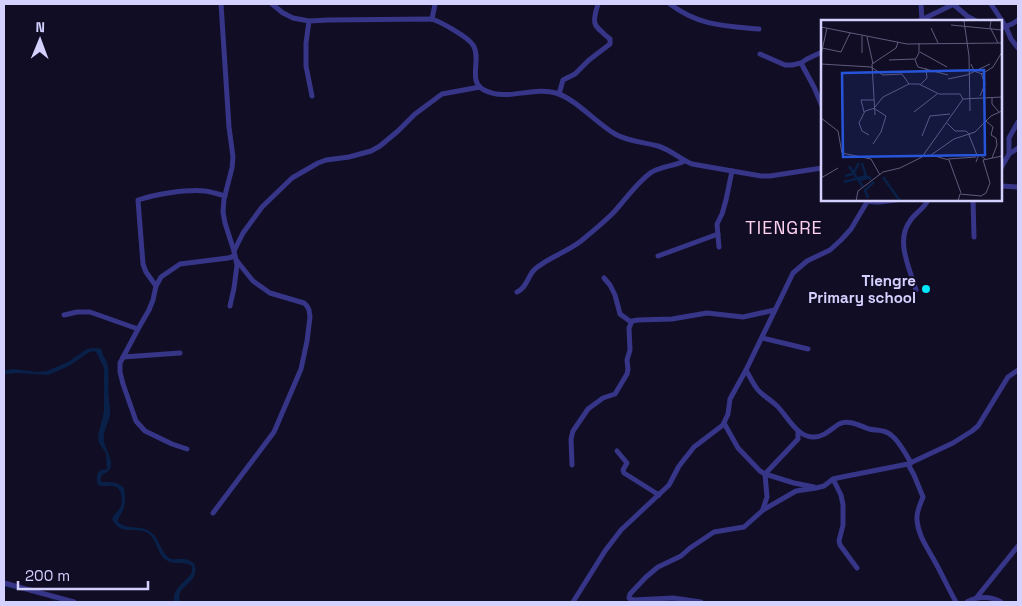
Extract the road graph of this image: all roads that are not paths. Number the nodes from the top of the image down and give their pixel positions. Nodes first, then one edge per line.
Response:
1 (221, 4) edge
2 (272, 4) edge
3 (435, 4) edge
4 (598, 4) edge
5 (670, 4) edge
6 (921, 4) edge
7 (954, 4) edge
8 (991, 4) edge
9 (432, 18) junction
10 (921, 20) edge
11 (923, 20) edge
12 (974, 20) edge
13 (999, 20) edge
14 (1018, 20) edge
15 (309, 21) junction
16 (1003, 27) edge
17 (759, 29) dead end
18 (1018, 48) edge
19 (821, 52) edge
20 (760, 54) dead end
21 (801, 63) junction
22 (480, 87) junction
23 (559, 94) junction
24 (312, 96) dead end
25 (821, 104) edge
26 (1018, 122) edge
27 (1018, 148) edge
28 (1009, 154) junction
29 (684, 161) junction
30 (1002, 166) edge
31 (821, 168) edge
32 (732, 171) junction
33 (1002, 186) edge
34 (1018, 187) edge
35 (225, 196) junction
36 (866, 201) edge
37 (928, 201) edge
38 (973, 201) edge
39 (718, 234) junction
40 (974, 236) dead end
41 (719, 247) dead end
42 (234, 253) junction
43 (658, 256) dead end
44 (237, 261) junction
45 (604, 278) dead end
46 (156, 286) junction
47 (916, 290) dead end
48 (517, 292) dead end
49 (230, 306) dead end
50 (775, 310) junction
51 (64, 315) dead end
52 (631, 322) junction
53 (138, 329) junction
54 (762, 338) junction
55 (808, 349) dead end
56 (180, 353) dead end
57 (123, 357) junction
58 (746, 370) junction
59 (1018, 370) edge
60 (724, 422) junction
61 (798, 431) junction
62 (188, 449) dead end
63 (618, 452) dead end
64 (909, 463) junction
65 (572, 465) dead end
66 (765, 474) junction
67 (833, 479) junction
68 (816, 488) junction
69 (659, 495) junction
70 (763, 510) junction
71 (213, 513) dead end
72 (1018, 546) edge
73 (856, 568) dead end
74 (4, 583) edge
75 (977, 598) junction
76 (74, 602) edge
77 (573, 602) edge
78 (701, 602) edge
79 (956, 602) edge
80 (967, 602) edge
81 (1001, 602) edge

1 - 35 street
2 - 15 street
3 - 9 street
4 - 23 street
5 - 17 street
6 - 10 street
7 - 11 street
7 - 12 street
8 - 13 street
9 - 15 street
9 - 22 street
14 - 16 street
15 - 24 street
16 - 18 street
19 - 21 street
20 - 21 street
21 - 25 street
22 - 23 street
22 - 42 street
23 - 29 street
26 - 28 street
27 - 28 street
28 - 30 street
29 - 32 street
29 - 48 street
31 - 32 street
32 - 39 street
33 - 34 street
35 - 42 street
35 - 46 street
36 - 50 street
37 - 47 street
38 - 40 street
39 - 41 street
39 - 43 street
42 - 44 street
42 - 46 street
44 - 49 street
44 - 71 street
45 - 52 street
46 - 53 street
50 - 52 street
50 - 54 street
51 - 53 street
52 - 65 street
53 - 57 street
54 - 55 street
54 - 58 street
56 - 57 street
57 - 62 street
58 - 60 street
58 - 61 street
59 - 64 street
60 - 66 street
60 - 69 street
61 - 64 street
61 - 66 street
63 - 69 street
64 - 67 street
64 - 79 street
66 - 68 street
66 - 70 street
67 - 68 street
67 - 73 street
68 - 70 street
69 - 77 street
70 - 78 street
72 - 75 street
74 - 76 street
75 - 80 street
75 - 81 street

